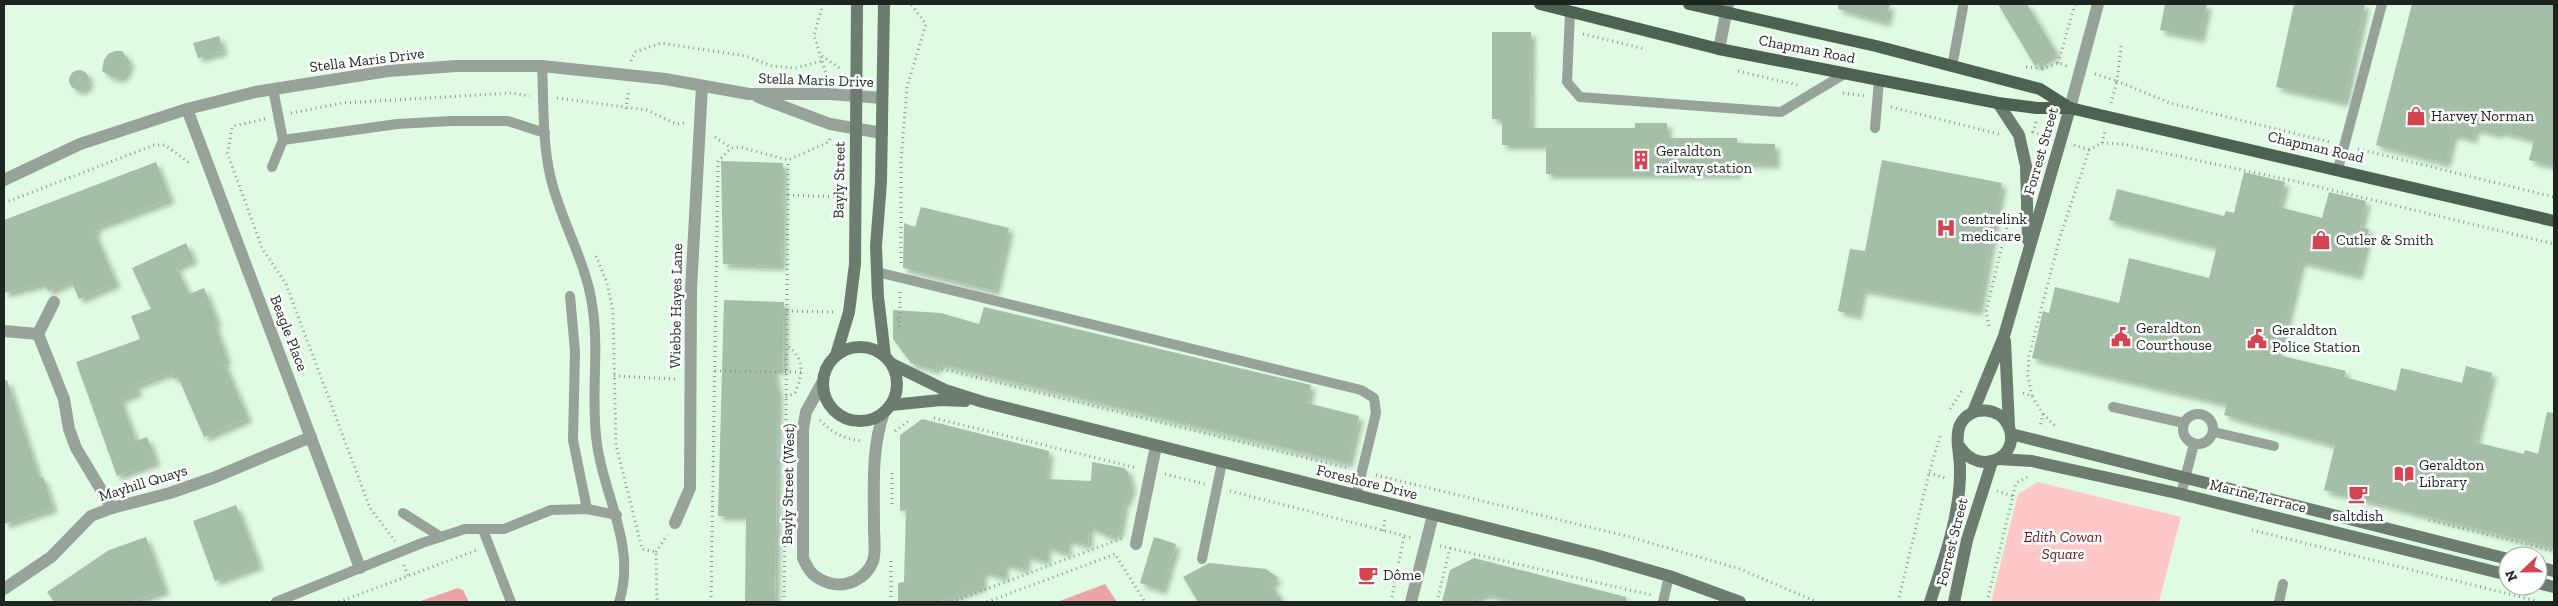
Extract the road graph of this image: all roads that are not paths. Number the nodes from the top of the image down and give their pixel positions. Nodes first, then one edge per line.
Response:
1 (857, 4) edge
2 (884, 4) edge
3 (1540, 4) edge
4 (1689, 4) edge
5 (2098, 4) edge
6 (2382, 4) edge
7 (1963, 7) dead end
8 (1727, 8) edge
9 (1570, 12) junction
10 (1719, 48) junction
11 (542, 66) junction
12 (1952, 67) junction
13 (1846, 74) junction
14 (1878, 80) junction
15 (702, 86) junction
16 (273, 89) junction
17 (749, 94) junction
18 (856, 97) junction
19 (882, 98) junction
20 (1998, 102) junction
21 (2070, 108) junction
22 (187, 109) junction
23 (1875, 128) dead end
24 (856, 130) junction
25 (545, 132) junction
26 (882, 133) junction
27 (283, 140) junction
28 (272, 168) dead end
29 (2338, 169) junction
30 (4, 180) edge
31 (2554, 221) edge
32 (2028, 255) junction
33 (877, 272) junction
34 (570, 296) dead end
35 (54, 302) dead end
36 (4, 331) edge
37 (38, 334) junction
38 (2004, 336) junction
39 (836, 355) junction
40 (888, 360) junction
41 (822, 383) junction
42 (983, 402) junction
43 (2113, 407) dead end
44 (888, 409) junction
45 (1973, 412) junction
46 (2184, 423) junction
47 (2010, 430) junction
48 (2214, 432) junction
49 (311, 437) junction
50 (2194, 444) junction
51 (1156, 446) junction
52 (2274, 446) dead end
53 (1960, 447) junction
54 (1995, 461) junction
55 (1222, 463) junction
56 (2185, 479) junction
57 (2181, 494) junction
58 (1356, 496) junction
59 (112, 508) junction
60 (587, 509) junction
61 (403, 513) dead end
62 (617, 515) junction
63 (1433, 515) junction
64 (674, 523) dead end
65 (483, 530) junction
66 (441, 537) junction
67 (1130, 540) road end
68 (2498, 557) edge
69 (1202, 558) dead end
70 (360, 568) junction
71 (2498, 573) edge
72 (1669, 576) junction
73 (2283, 584) dead end
74 (4, 590) edge
75 (276, 602) edge
76 (511, 602) edge
77 (619, 602) edge
78 (1411, 602) edge
79 (1662, 602) edge
80 (1740, 602) edge
81 (1930, 602) edge
82 (1954, 602) edge
83 (2278, 602) edge

1 - 18 street, Bayly Street
2 - 19 street
3 - 9 main road, Chapman Road
4 - 8 main road, Chapman Road
5 - 21 street, Forrest Street
6 - 29 lane
7 - 12 lane
8 - 10 street
8 - 12 main road, Chapman Road
9 - 10 main road, Chapman Road
9 - 13 lane
10 - 13 main road, Chapman Road
11 - 15 street, Stella Maris Drive
11 - 16 street, Stella Maris Drive
11 - 25 lane
12 - 21 main road, Chapman Road
13 - 14 main road, Chapman Road
14 - 20 main road, Chapman Road
14 - 23 lane
15 - 17 street, Stella Maris Drive
15 - 64 street, Wiebbe Hayes Lane
16 - 22 street, Stella Maris Drive
16 - 27 lane
17 - 18 street, Stella Maris Drive
17 - 24 street, Stella Maris Drive
18 - 19 street, Stella Maris Drive
18 - 24 street, Bayly Street
19 - 26 street
20 - 21 main road, Chapman Road
20 - 32 street
21 - 29 main road, Chapman Road
21 - 32 street, Forrest Street
22 - 30 street, Stella Maris Drive
22 - 49 street, Beagle Place
24 - 26 street, Stella Maris Drive
24 - 39 street, Bayly Street
25 - 27 lane
25 - 62 lane
26 - 33 street
27 - 28 lane
29 - 31 main road, Chapman Road
32 - 38 street, Forrest Street
33 - 40 street
33 - 58 lane
34 - 60 lane
35 - 37 street
36 - 37 street
37 - 59 street
38 - 45 street, Forrest Street
38 - 47 street, Forrest Street
39 - 40 street
39 - 41 street
40 - 42 street, Foreshore Drive
40 - 44 street
41 - 44 street
41 - 44 street, Bayly Street (West)
42 - 44 street, Foreshore Drive
42 - 51 street, Foreshore Drive
43 - 46 lane
45 - 47 street
45 - 53 street
46 - 48 lane
46 - 50 lane
47 - 54 street
47 - 56 street, Marine Terrace
48 - 50 lane
48 - 52 lane
49 - 59 street, Mayhill Quays
49 - 70 street, Beagle Place
50 - 56 lane
51 - 55 street, Foreshore Drive
51 - 67 street
53 - 54 street
53 - 81 street, Forrest Street
54 - 57 street, Marine Terrace
54 - 82 street, Forrest Street
55 - 58 street, Foreshore Drive
55 - 69 lane
56 - 57 lane
56 - 68 street, Marine Terrace
57 - 71 street, Marine Terrace
58 - 63 street, Foreshore Drive
59 - 74 street, Mayhill Quays
60 - 62 lane
60 - 65 lane
61 - 66 lane
62 - 77 lane
63 - 72 street, Foreshore Drive
63 - 78 street
65 - 66 lane
65 - 76 lane
66 - 70 lane
70 - 75 lane
72 - 79 lane
72 - 80 street, Foreshore Drive
73 - 83 lane

